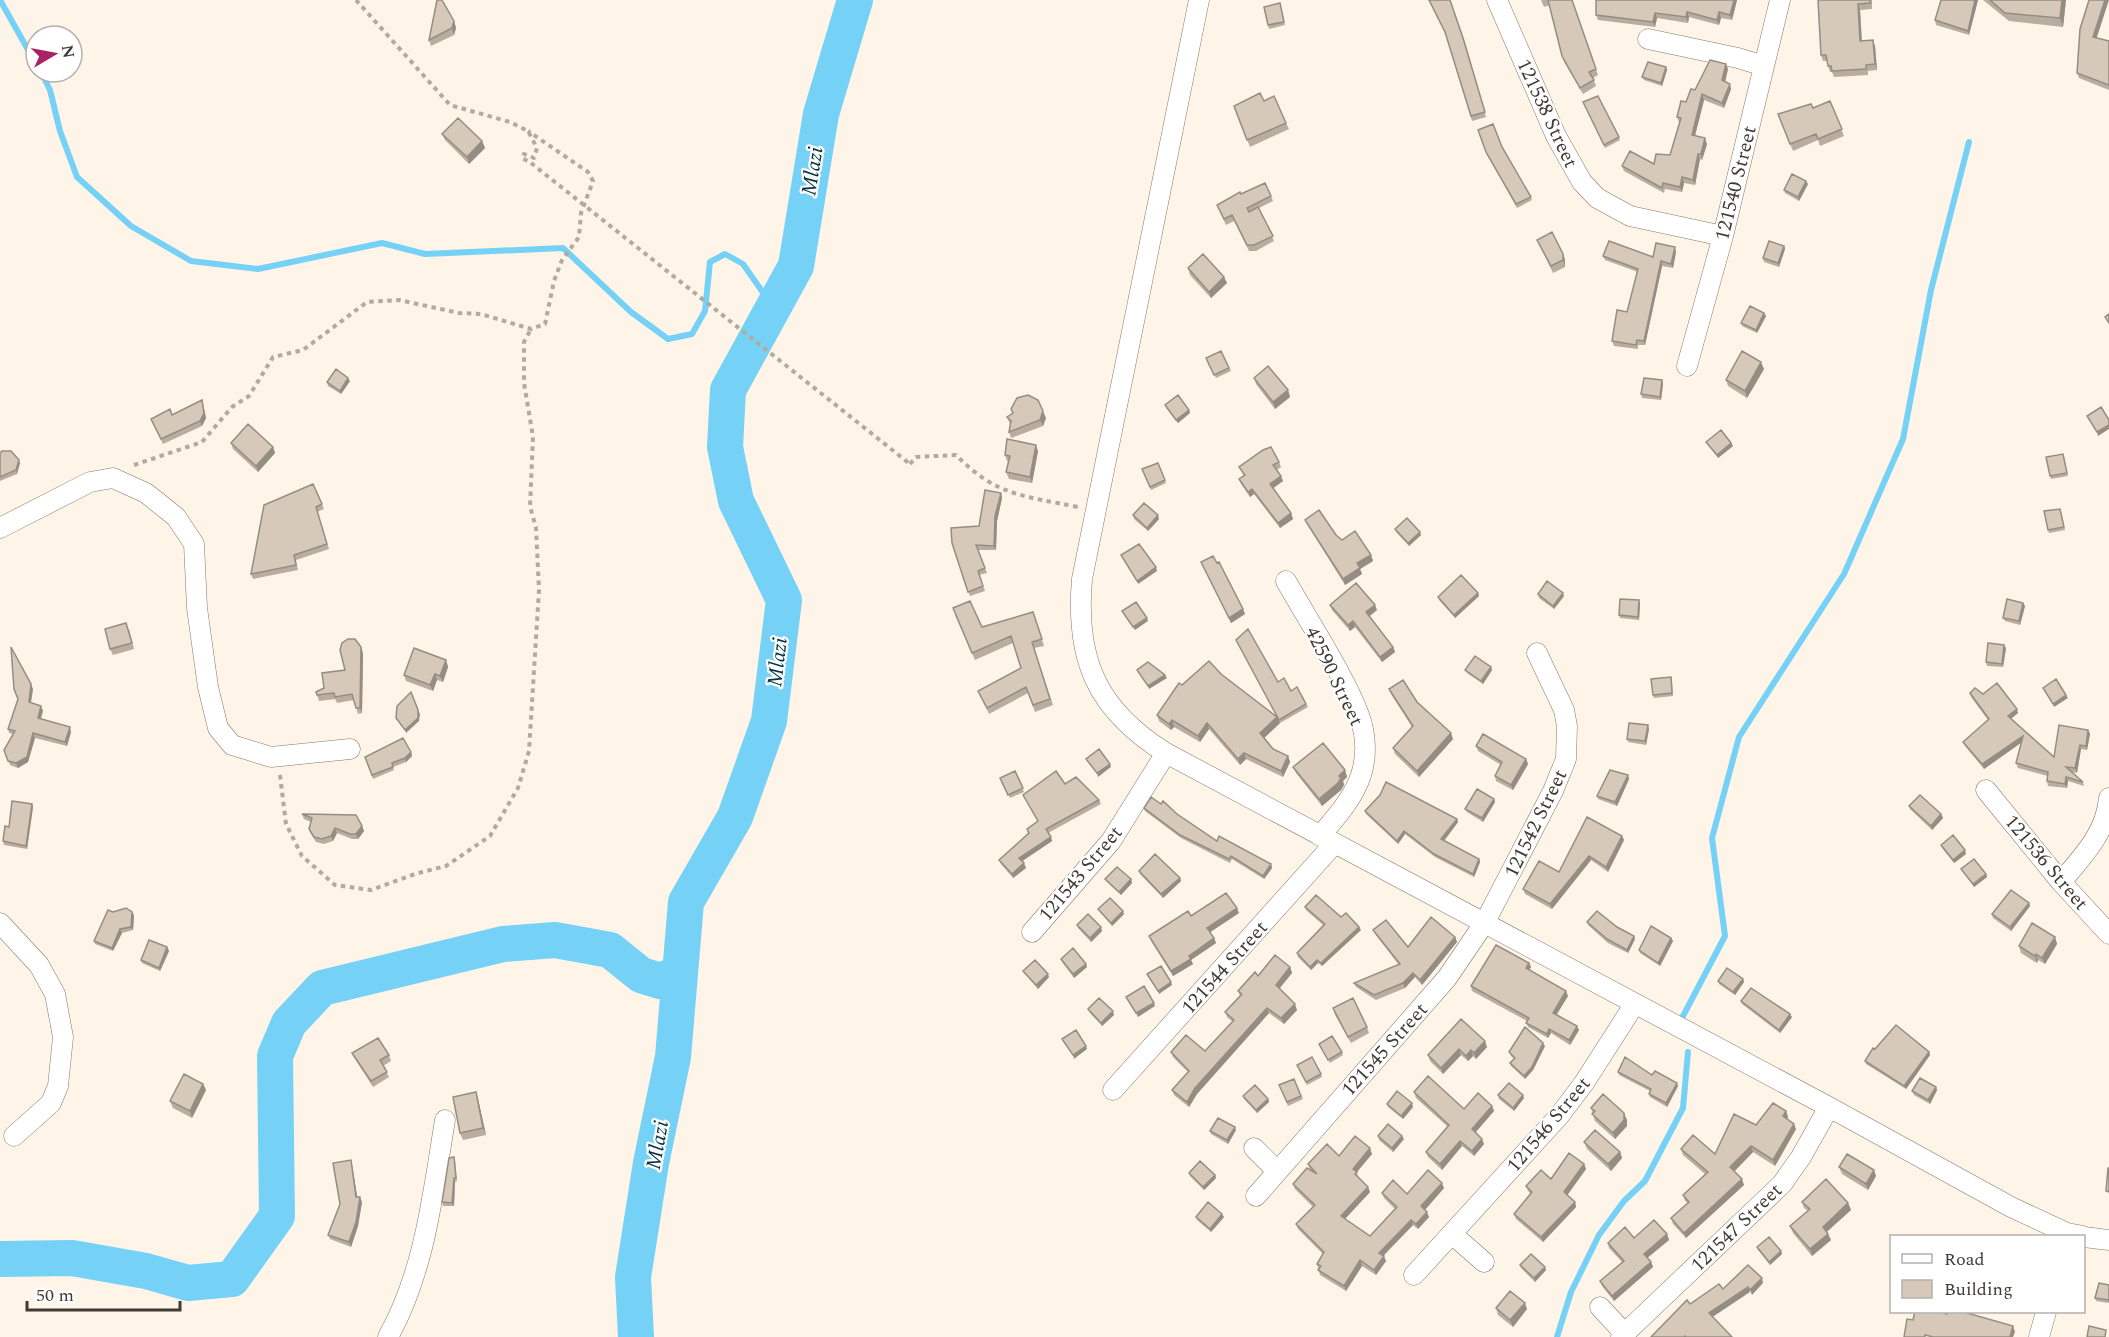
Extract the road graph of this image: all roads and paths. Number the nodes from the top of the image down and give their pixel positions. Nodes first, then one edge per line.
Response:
1 (356, 0) edge
2 (1199, 0) edge
3 (1497, 0) edge
4 (1780, 0) edge
5 (1648, 39) dead end
6 (1764, 66) junction
7 (528, 131) junction
8 (1723, 236) junction
9 (531, 329) junction
10 (1687, 366) dead end
11 (113, 478) junction
12 (1095, 510) junction
13 (0, 528) edge
14 (1286, 581) dead end
15 (1537, 653) dead end
16 (350, 749) dead end
17 (1166, 753) junction
18 (281, 756) junction
19 (1986, 790) dead end
20 (2109, 798) edge
21 (1327, 840) junction
22 (2061, 882) junction
23 (1485, 922) junction
24 (0, 923) edge
25 (1032, 932) dead end
26 (2109, 934) edge
27 (1634, 1005) junction
28 (1113, 1090) dead end
29 (1829, 1107) junction
30 (445, 1120) dead end
31 (14, 1136) dead end
32 (1254, 1148) dead end
33 (1276, 1170) junction
34 (1256, 1196) dead end
35 (1453, 1235) junction
36 (2073, 1235) edge
37 (2085, 1237) edge
38 (2109, 1240) edge
39 (1484, 1262) dead end
40 (1414, 1275) dead end
41 (1600, 1308) dead end
42 (2045, 1313) edge
43 (1623, 1335) edge
44 (388, 1337) edge
45 (2039, 1337) edge

1 - 7 path
2 - 12 street
3 - 8 street, 121538 Street
4 - 6 street, 121540 Street
5 - 6 street
6 - 8 street, 121540 Street
7 - 9 path
7 - 12 path, bridge
8 - 10 street, 121540 Street
9 - 11 path
9 - 18 path
11 - 13 street
11 - 18 street
12 - 17 street
14 - 21 street, 42590 Street
15 - 23 street, 121542 Street
16 - 18 street
17 - 21 street
17 - 25 street, 121543 Street
19 - 22 street, 121536 Street
20 - 22 street
21 - 23 street
21 - 28 street, 121544 Street
22 - 26 street, 121536 Street
23 - 27 street
23 - 33 street, 121545 Street
24 - 31 street
27 - 29 street
27 - 35 street, 121546 Street
29 - 36 street
29 - 43 street, 121547 Street
30 - 44 street
32 - 33 street
33 - 34 street, 121545 Street
35 - 39 street
35 - 40 street, 121546 Street
37 - 38 street
41 - 43 street, 121547 Street
42 - 45 street

